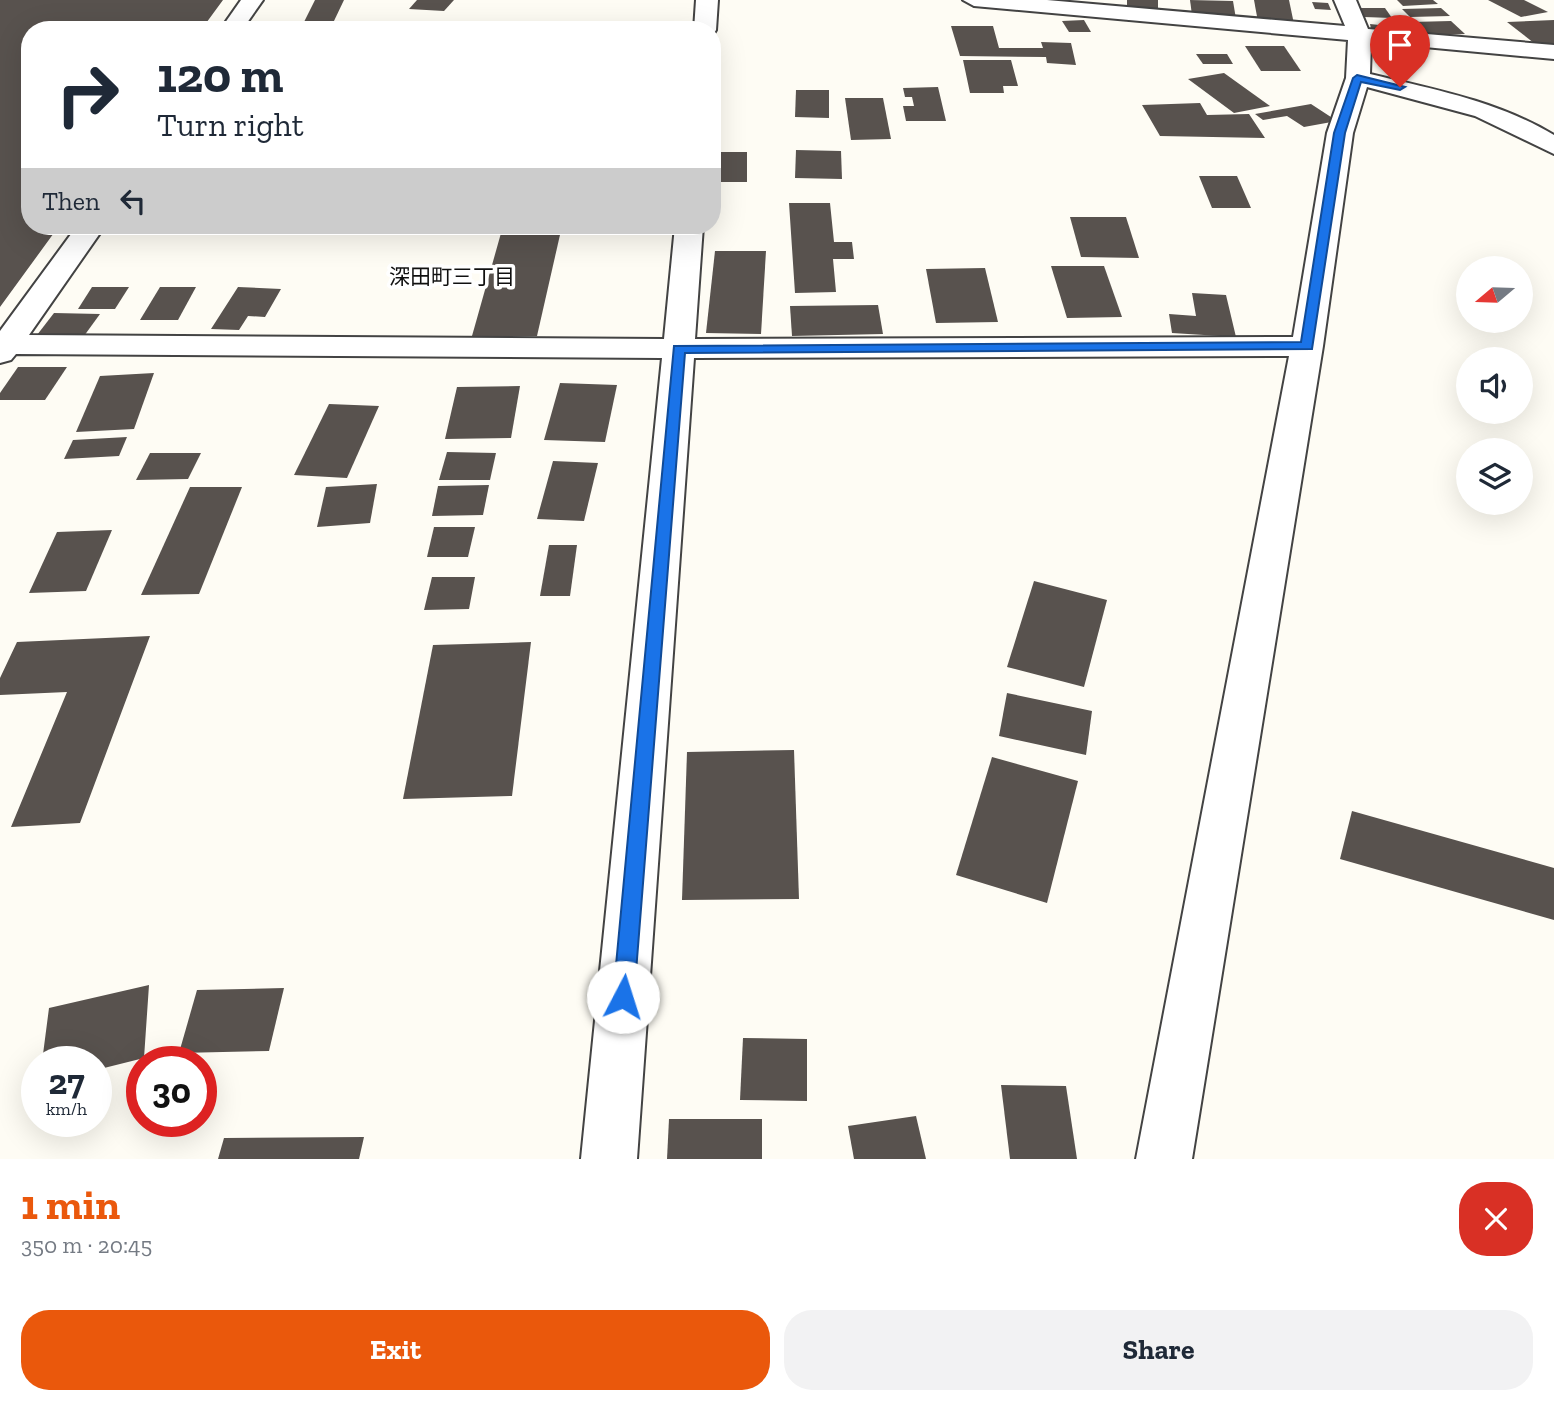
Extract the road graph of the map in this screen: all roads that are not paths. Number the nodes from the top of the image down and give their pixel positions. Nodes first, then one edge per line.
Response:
1 (252, 0) edge
2 (707, 0) edge
3 (974, 0) edge
4 (1345, 0) edge
5 (237, 21) edge
6 (706, 21) edge
7 (1360, 36) junction
8 (1554, 52) edge
9 (1357, 78) junction
10 (1554, 146) edge
11 (84, 235) edge
12 (688, 235) edge
13 (1307, 346) junction
14 (2, 347) edge
15 (679, 349) junction
16 (610, 1159) edge
17 (1164, 1159) edge

1 - 5 street
2 - 6 street
3 - 7 street
4 - 7 street
7 - 8 street
7 - 9 street
9 - 10 street
9 - 13 street
11 - 14 street
12 - 15 street
13 - 15 street
13 - 17 street
14 - 15 street
15 - 16 street

